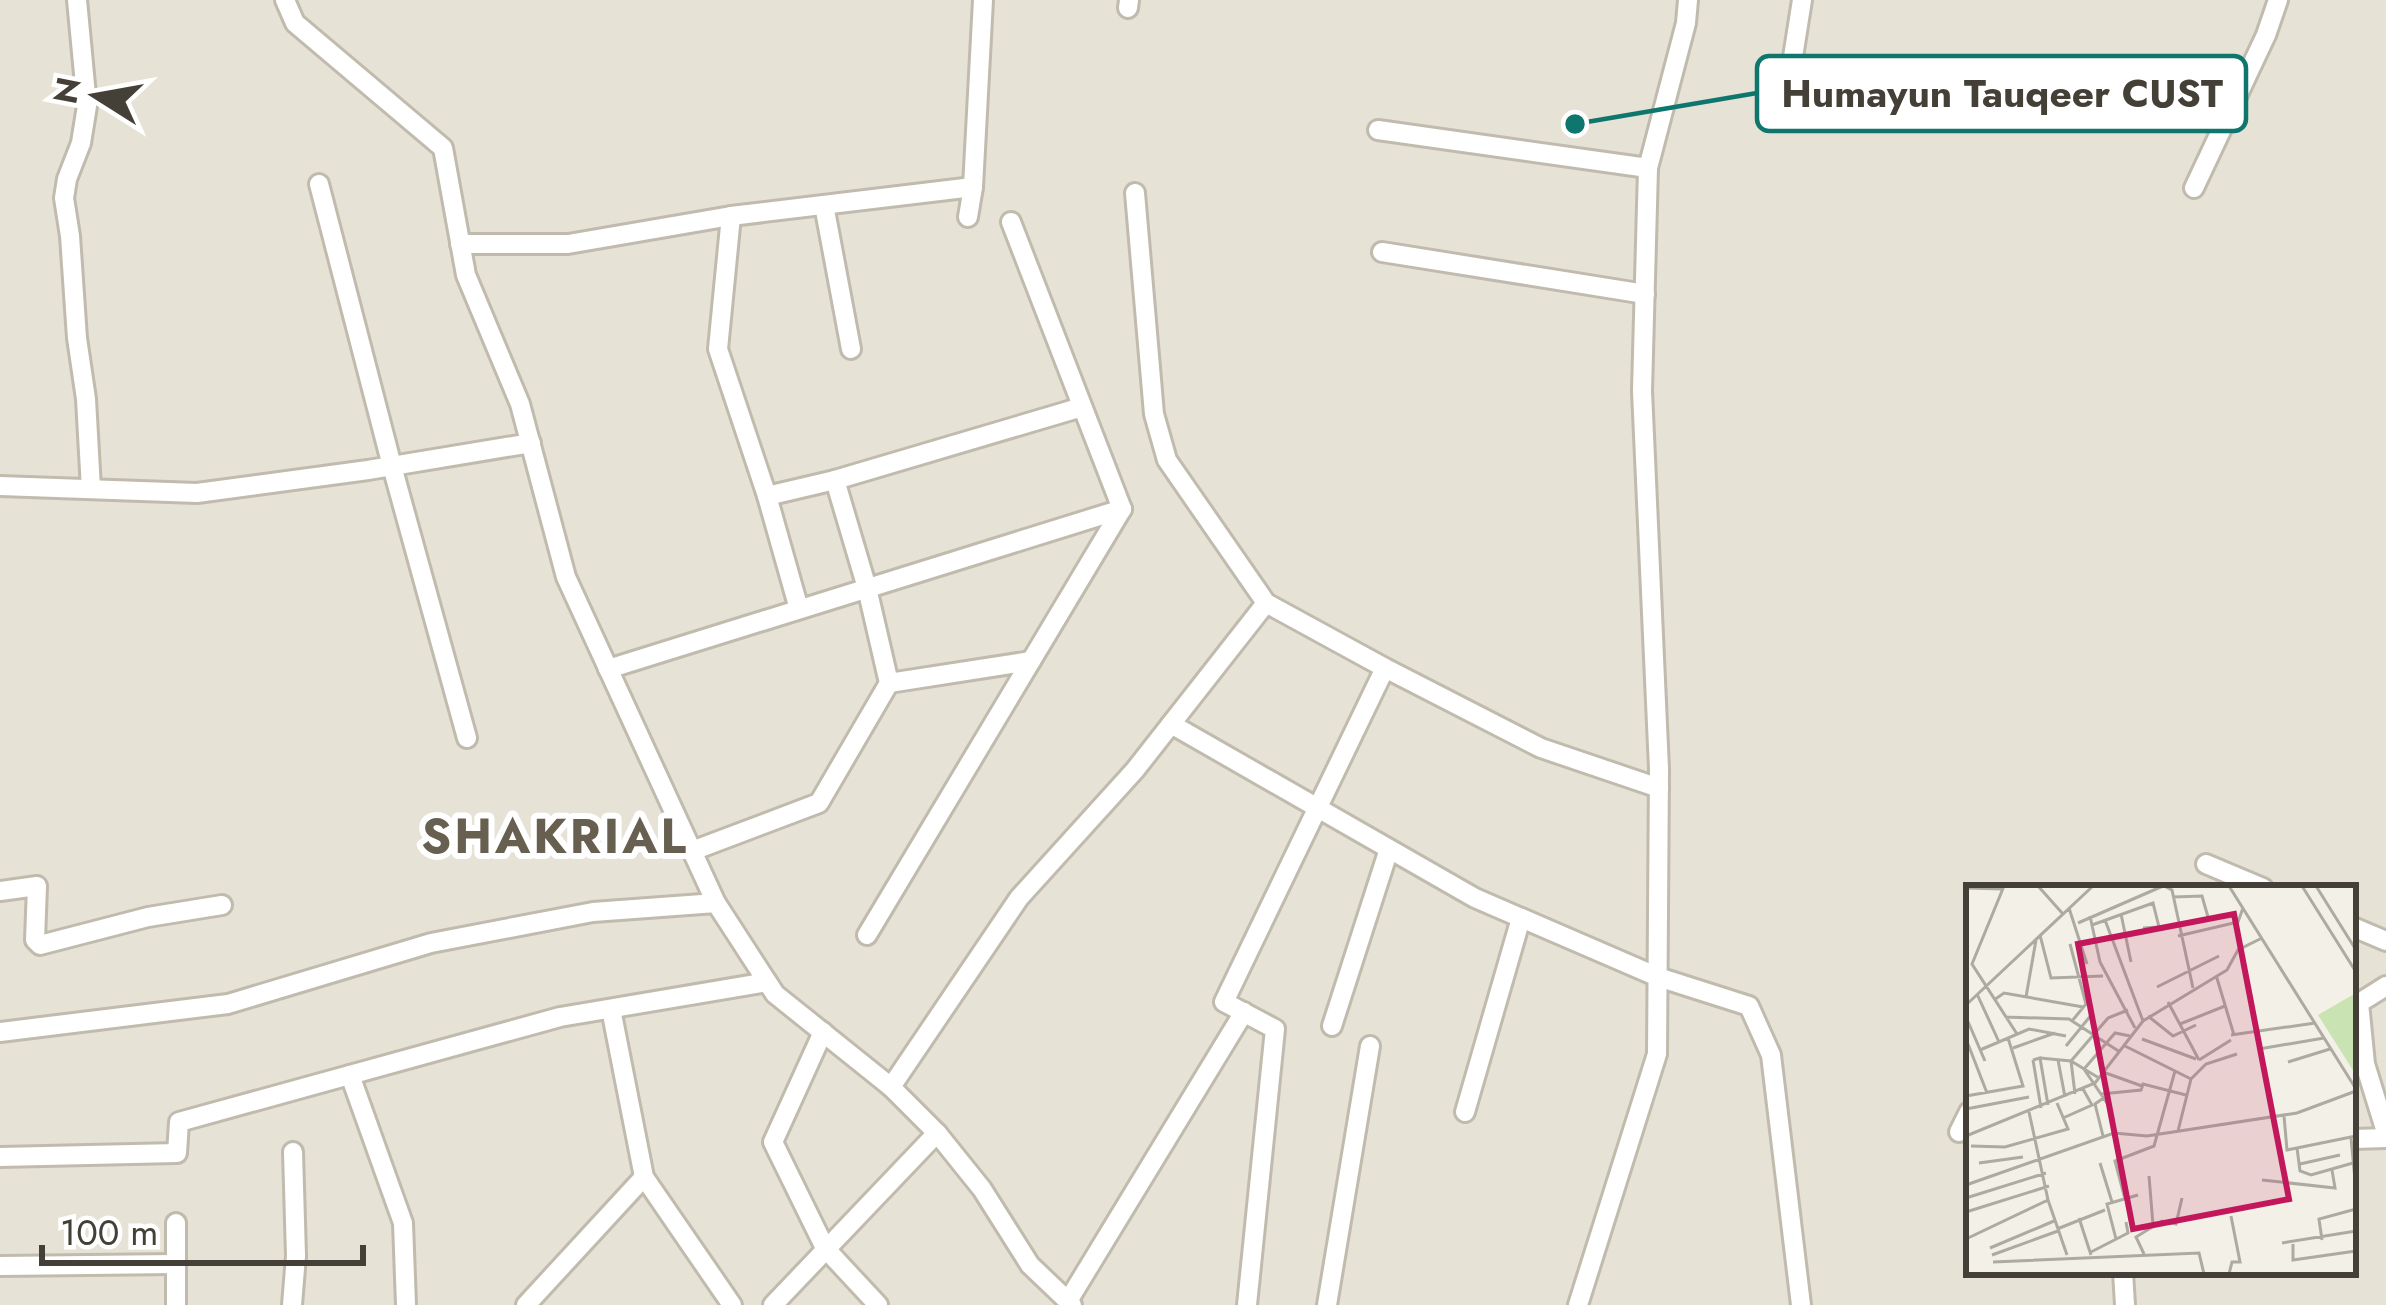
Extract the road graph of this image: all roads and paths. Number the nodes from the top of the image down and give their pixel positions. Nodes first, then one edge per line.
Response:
1 (77, 0) edge
2 (285, 0) edge
3 (982, 0) edge
4 (1688, 0) edge
5 (1802, 0) edge
6 (2278, 0) edge
7 (1790, 76) dead end
8 (1378, 130) dead end
9 (1648, 168) junction
10 (319, 184) dead end
11 (974, 187) junction
12 (2194, 188) dead end
13 (1135, 193) dead end
14 (824, 205) junction
15 (730, 216) junction
16 (968, 217) dead end
17 (1010, 222) dead end
18 (460, 244) junction
19 (1382, 252) dead end
20 (1645, 294) junction
21 (851, 349) dead end
22 (1082, 407) junction
23 (530, 443) junction
24 (392, 466) junction
25 (835, 480) junction
26 (0, 486) edge
27 (91, 489) junction
28 (767, 496) junction
29 (1121, 509) junction
30 (867, 588) junction
31 (1266, 603) junction
32 (800, 610) junction
33 (1031, 661) junction
34 (1384, 668) junction
35 (608, 669) junction
36 (889, 682) junction
37 (1171, 724) junction
38 (467, 738) dead end
39 (1659, 788) junction
40 (1318, 808) junction
41 (1389, 849) junction
42 (692, 850) junction
43 (2206, 864) dead end
44 (2256, 885) edge
45 (0, 891) edge
46 (716, 903) junction
47 (222, 905) dead end
48 (1521, 918) junction
49 (2356, 928) edge
50 (867, 935) dead end
51 (2386, 941) edge
52 (1658, 977) junction
53 (767, 982) junction
54 (2386, 986) edge
55 (610, 1009) junction
56 (1244, 1012) junction
57 (1332, 1026) dead end
58 (0, 1032) edge
59 (823, 1032) junction
60 (1370, 1046) dead end
61 (350, 1075) junction
62 (892, 1087) junction
63 (1465, 1112) dead end
64 (1966, 1118) edge
65 (1959, 1132) dead end
66 (937, 1133) junction
67 (2386, 1135) edge
68 (2356, 1139) edge
69 (293, 1152) dead end
70 (0, 1157) edge
71 (644, 1177) junction
72 (176, 1223) dead end
73 (825, 1248) junction
74 (176, 1264) junction
75 (0, 1266) edge
76 (2122, 1275) edge
77 (1070, 1303) edge
78 (176, 1305) edge
79 (292, 1305) edge
80 (406, 1305) edge
81 (526, 1305) edge
82 (731, 1305) edge
83 (773, 1305) edge
84 (878, 1305) edge
85 (1247, 1305) edge
86 (1328, 1305) edge
87 (1578, 1305) edge
88 (1801, 1305) edge
89 (2125, 1305) edge

1 - 27 street
2 - 18 street
3 - 11 street
4 - 9 street
5 - 7 street
6 - 12 street
8 - 9 street
9 - 20 street
10 - 24 street
11 - 14 street
11 - 16 street
13 - 31 street
14 - 15 street
14 - 21 street
15 - 18 street
15 - 28 street
17 - 22 street
18 - 23 street
19 - 20 street
20 - 39 street
22 - 25 street
22 - 29 street
23 - 24 street
23 - 35 street
24 - 27 street
24 - 38 street
25 - 28 street
25 - 30 street
26 - 27 street
28 - 32 street
29 - 30 street
29 - 33 street
30 - 32 street
30 - 36 street
31 - 34 street
31 - 37 street
32 - 35 street
33 - 36 street
33 - 50 street
34 - 39 street
34 - 40 street
35 - 42 street
36 - 42 street
37 - 40 street
37 - 62 street
39 - 52 street
40 - 41 street
40 - 56 street
41 - 48 street
41 - 57 street
42 - 46 street
43 - 44 street
45 - 47 street
46 - 53 street
46 - 58 street
48 - 52 street
48 - 63 street
49 - 51 street
52 - 87 street
52 - 88 street
53 - 55 street
53 - 59 street
54 - 67 street
55 - 61 street
55 - 71 street
56 - 77 street
56 - 85 street
59 - 62 street
59 - 73 street
60 - 86 street
61 - 70 street
61 - 80 street
62 - 66 street
64 - 65 street
66 - 73 street
66 - 77 street
67 - 68 street
69 - 79 street
71 - 81 street
71 - 82 street
72 - 74 street
73 - 83 street
73 - 84 street
74 - 75 street
74 - 78 street
76 - 89 street

